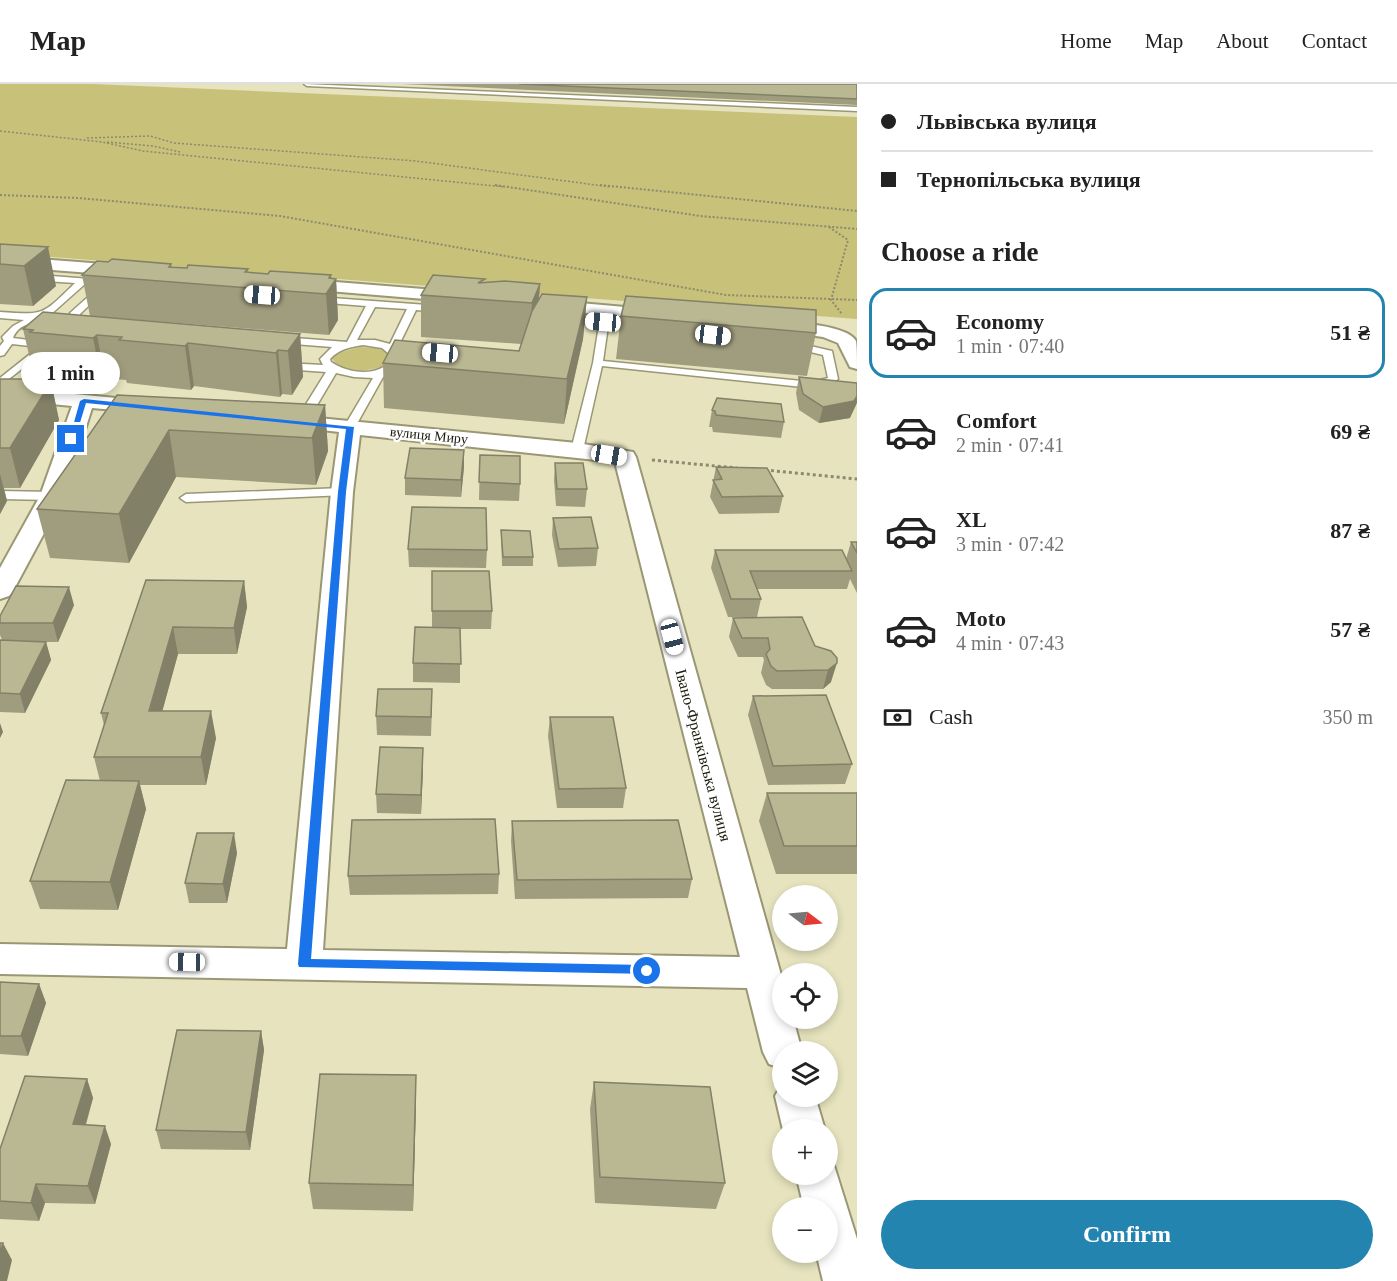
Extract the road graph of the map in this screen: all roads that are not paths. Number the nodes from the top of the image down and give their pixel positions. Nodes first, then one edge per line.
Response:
1 (307, 84) edge
2 (857, 109) edge
3 (0, 261) edge
4 (148, 272) edge
5 (0, 275) edge
6 (82, 282) junction
7 (276, 282) edge
8 (303, 298) edge
9 (475, 299) edge
10 (372, 304) junction
11 (534, 304) edge
12 (413, 307) junction
13 (448, 310) edge
14 (0, 315) edge
15 (675, 317) edge
16 (34, 318) junction
17 (556, 318) edge
18 (76, 321) junction
19 (88, 322) edge
20 (603, 322) junction
21 (758, 324) edge
22 (650, 328) edge
23 (70, 337) edge
24 (5, 338) edge
25 (274, 339) edge
26 (851, 340) edge
27 (777, 343) edge
28 (347, 344) junction
29 (392, 349) junction
30 (416, 351) edge
31 (0, 353) edge
32 (598, 363) junction
33 (857, 363) edge
34 (276, 365) edge
35 (333, 369) junction
36 (381, 372) junction
37 (415, 375) edge
38 (0, 383) edge
39 (0, 393) edge
40 (84, 401) junction
41 (164, 408) edge
42 (267, 419) edge
43 (301, 422) junction
44 (350, 427) junction
45 (577, 450) junction
46 (625, 457) joint
47 (342, 492) junction
48 (0, 495) edge
49 (52, 495) junction
50 (186, 498) dead end
51 (0, 591) edge
52 (0, 959) edge
53 (304, 964) junction
54 (761, 973) junction
55 (780, 1041) edge
56 (838, 1252) edge
57 (846, 1281) edge

1 - 2 lane
3 - 4 street
5 - 6 lane
6 - 16 lane
6 - 18 lane
7 - 9 street
8 - 10 lane
10 - 12 lane
10 - 28 lane
11 - 15 street
12 - 13 lane
12 - 29 lane
14 - 16 lane
16 - 18 lane
16 - 24 lane
17 - 20 lane
18 - 19 lane
18 - 23 lane
20 - 22 lane
20 - 32 lane
21 - 26 street
24 - 31 lane
24 - 38 lane
25 - 28 lane
26 - 33 street
27 - 32 lane
28 - 29 lane
28 - 35 lane
29 - 30 lane
29 - 36 lane
32 - 45 lane
34 - 35 lane
35 - 36 lane
35 - 43 lane
36 - 37 lane
36 - 44 lane
39 - 40 street
40 - 41 street
40 - 49 street
42 - 43 street, вулиця Миру
43 - 44 street, вулиця Миру
44 - 45 street, вулиця Миру
44 - 47 street
45 - 46 street, вулиця Миру
46 - 54 street, Івано-Франківська вулиця
47 - 50 lane
47 - 53 street
48 - 49 lane
49 - 51 street
52 - 53 street
53 - 54 street
54 - 55 street, Івано-Франківська вулиця
56 - 57 street

